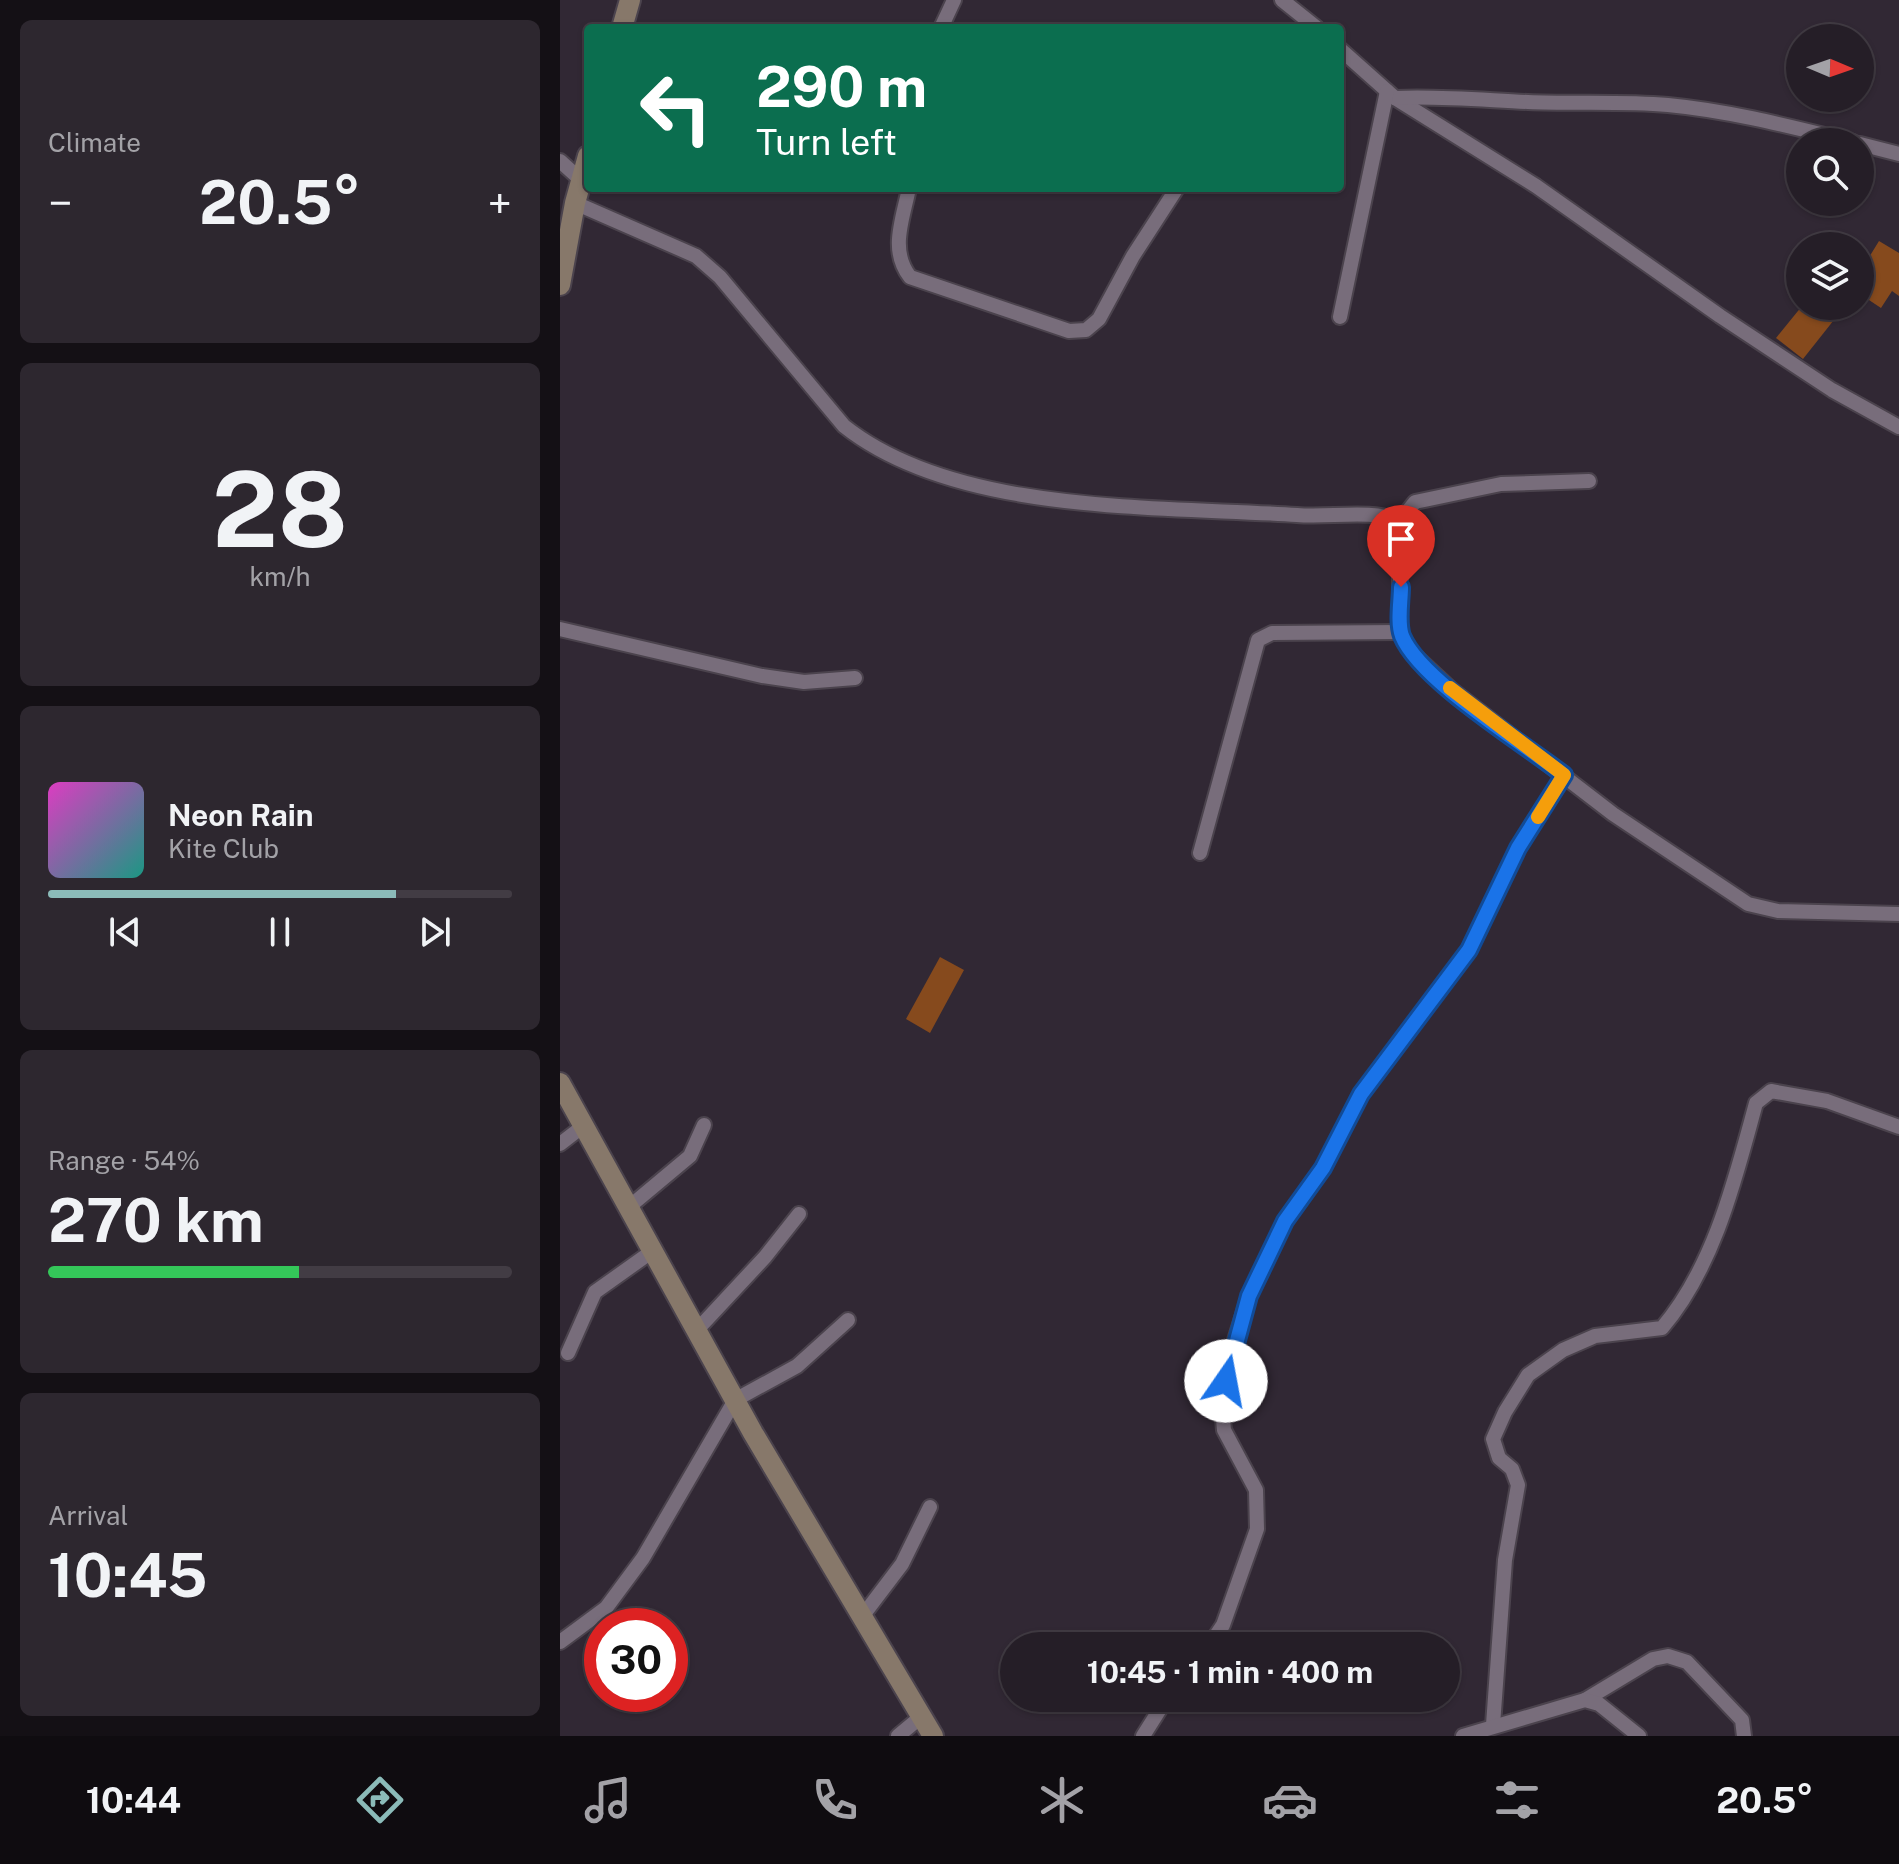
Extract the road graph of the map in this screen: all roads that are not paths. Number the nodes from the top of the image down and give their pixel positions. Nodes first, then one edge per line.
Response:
1 (630, 0) edge
2 (954, 0) edge
3 (1282, 0) edge
4 (1299, 22) edge
5 (623, 24) edge
6 (943, 24) edge
7 (1344, 53) edge
8 (1391, 95) junction
9 (1796, 128) edge
10 (1874, 148) edge
11 (1899, 154) edge
12 (560, 161) edge
13 (584, 170) edge
14 (581, 180) junction
15 (908, 192) edge
16 (1174, 192) edge
17 (575, 203) junction
18 (560, 285) edge
19 (1340, 317) dead end
20 (1899, 427) edge
21 (1589, 481) dead end
22 (1400, 521) junction
23 (560, 629) edge
24 (1400, 632) junction
25 (855, 678) dead end
26 (1564, 775) junction
27 (1200, 853) dead end
28 (1899, 914) edge
29 (560, 1083) edge
30 (704, 1125) dead end
31 (582, 1127) junction
32 (1899, 1127) edge
33 (560, 1144) edge
34 (629, 1207) junction
35 (799, 1214) dead end
36 (654, 1250) junction
37 (848, 1320) dead end
38 (697, 1330) junction
39 (568, 1353) dead end
40 (735, 1400) junction
41 (930, 1507) dead end
42 (861, 1618) junction
43 (1218, 1632) edge
44 (560, 1642) edge
45 (1585, 1700) junction
46 (1158, 1712) edge
47 (922, 1716) junction
48 (1493, 1725) junction
49 (898, 1736) edge
50 (933, 1736) edge
51 (1143, 1736) edge
52 (1463, 1736) edge
53 (1639, 1736) edge
54 (1744, 1736) edge

1 - 5 main road
2 - 6 street
3 - 4 street
7 - 8 street
8 - 9 street
8 - 19 street
8 - 20 street
10 - 11 street
12 - 14 street
13 - 14 main road
14 - 17 main road
15 - 16 street
17 - 18 main road
17 - 22 street
21 - 22 street
22 - 24 street
23 - 25 street
24 - 26 street
24 - 27 street
26 - 28 street
26 - 43 street
29 - 31 main road
30 - 34 street
31 - 33 street
31 - 34 main road
32 - 48 street
34 - 36 main road
35 - 38 street
36 - 38 main road
36 - 39 street
37 - 40 street
38 - 40 main road
40 - 42 main road
40 - 44 street
41 - 42 street
42 - 47 main road
45 - 48 street
45 - 53 street
45 - 54 street
46 - 51 street
47 - 49 street
47 - 50 main road
48 - 52 street

